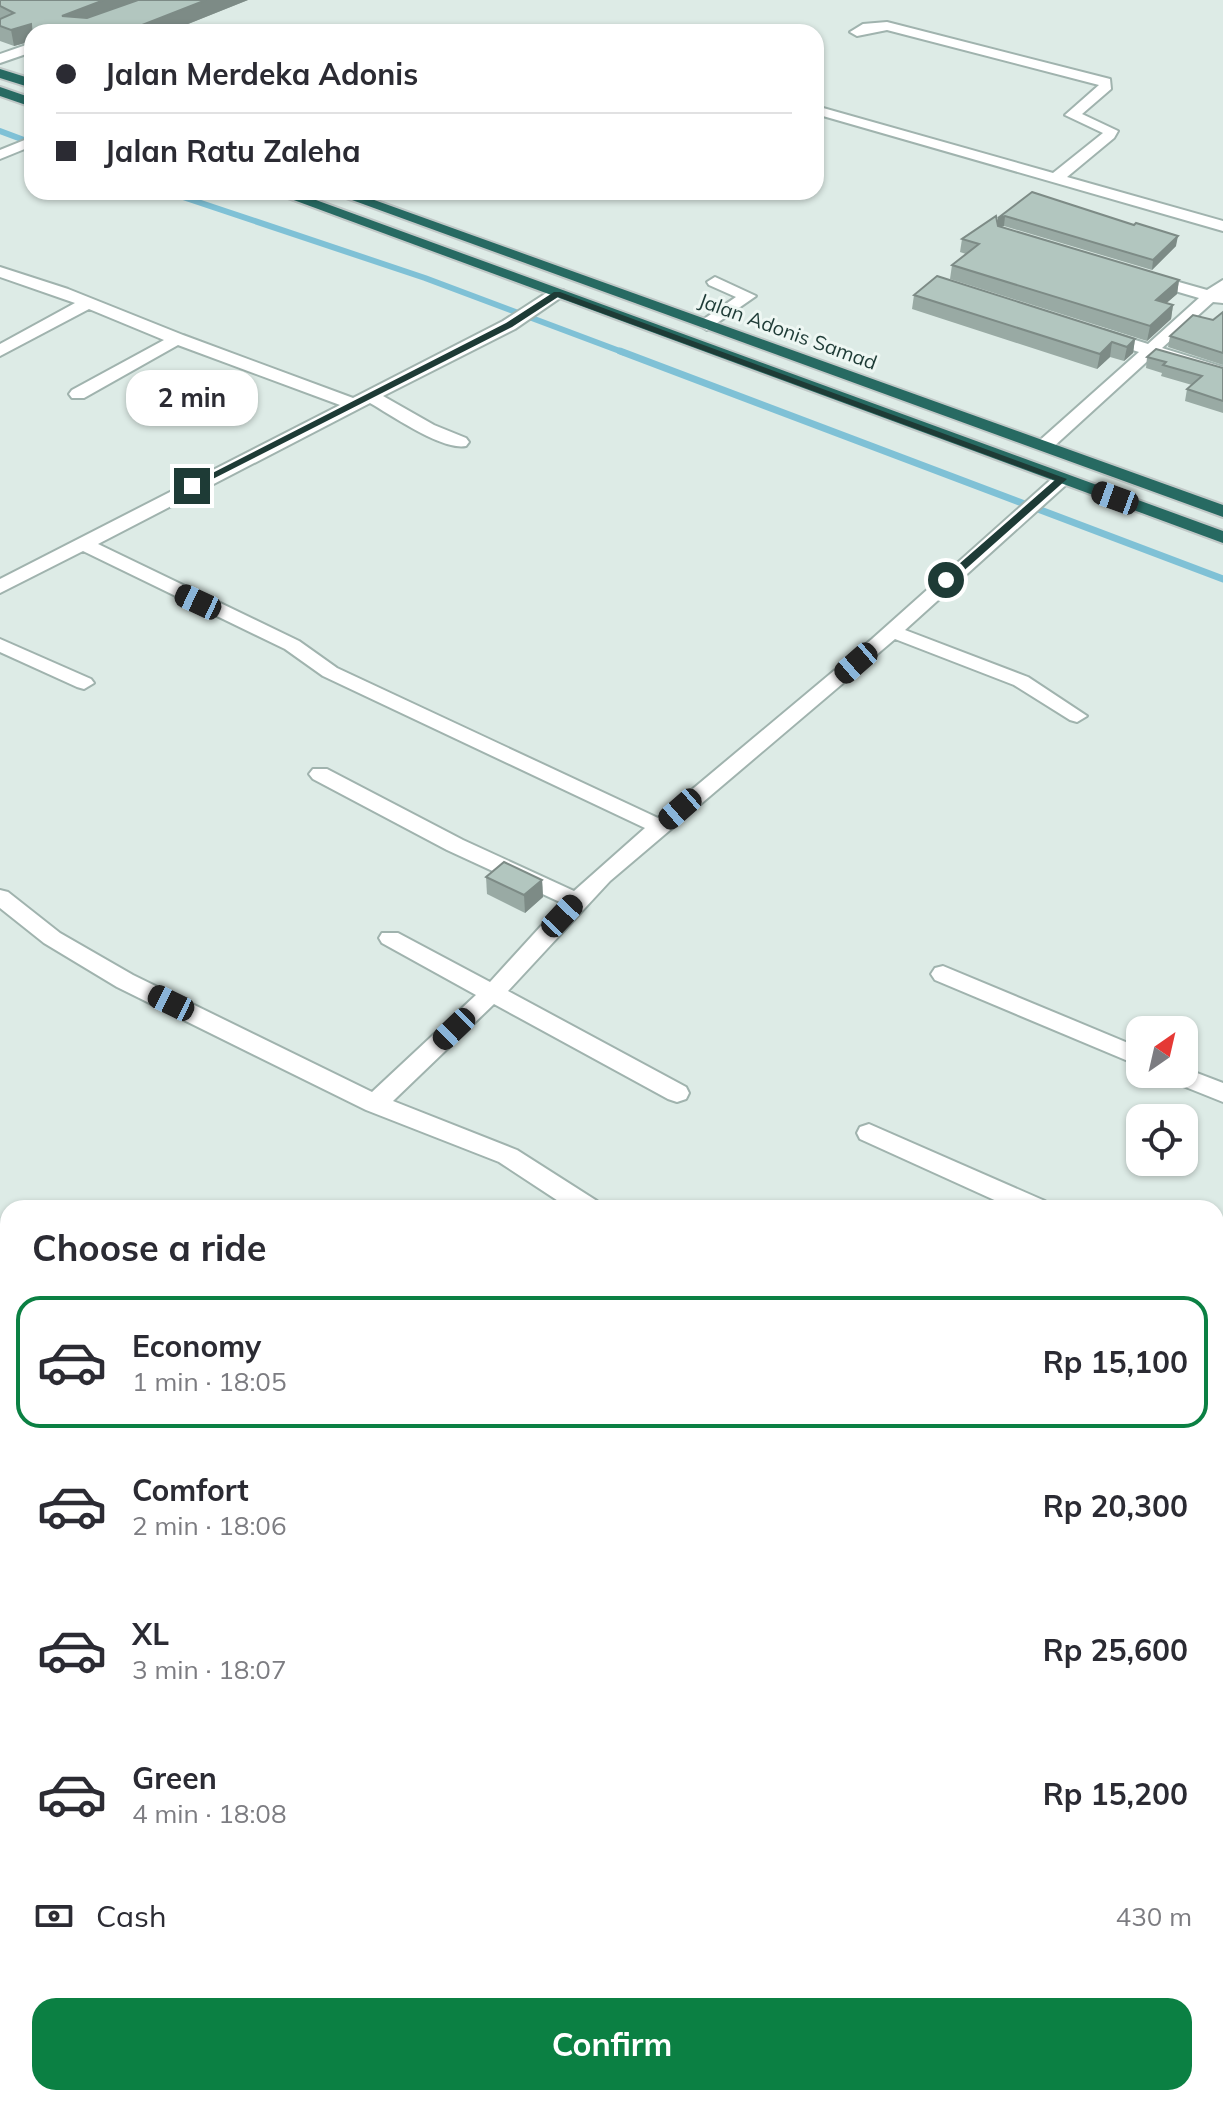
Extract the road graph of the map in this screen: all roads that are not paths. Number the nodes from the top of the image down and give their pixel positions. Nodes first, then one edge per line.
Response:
1 (857, 32) dead end
2 (24, 50) edge
3 (0, 59) edge
4 (0, 73) edge
5 (24, 81) edge
6 (0, 91) edge
7 (24, 100) edge
8 (824, 112) edge
9 (24, 144) edge
10 (0, 155) edge
11 (1056, 178) junction
12 (302, 200) edge
13 (375, 200) edge
14 (1223, 226) edge
15 (0, 272) edge
16 (1136, 274) edge
17 (715, 282) dead end
18 (557, 293) junction
19 (1218, 294) edge
20 (88, 303) junction
21 (707, 325) junction
22 (1089, 331) edge
23 (177, 339) junction
24 (1150, 350) junction
25 (0, 351) edge
26 (1223, 373) edge
27 (78, 394) dead end
28 (370, 396) junction
29 (353, 404) junction
30 (460, 442) dead end
31 (1045, 445) junction
32 (1062, 479) junction
33 (1223, 511) edge
34 (1223, 537) edge
35 (83, 544) junction
36 (0, 587) edge
37 (891, 631) junction
38 (0, 645) edge
39 (84, 683) dead end
40 (1077, 716) dead end
41 (320, 774) dead end
42 (660, 827) junction
43 (0, 897) edge
44 (576, 901) junction
45 (10, 918) edge
46 (390, 938) dead end
47 (943, 974) dead end
48 (493, 992) junction
49 (1126, 1052) edge
50 (1198, 1083) edge
51 (677, 1093) dead end
52 (1223, 1093) edge
53 (375, 1104) junction
54 (869, 1133) dead end
55 (576, 1200) edge
56 (1018, 1200) edge

1 - 11 street
2 - 3 street
4 - 5 highway
6 - 7 highway
8 - 11 street
9 - 10 street
11 - 14 street
12 - 18 highway
13 - 21 highway, Jalan Adonis Samad
15 - 20 street
16 - 19 street
17 - 21 street
18 - 28 street
18 - 32 highway
19 - 24 street
20 - 23 street
20 - 25 street
21 - 31 highway, Jalan Adonis Samad
22 - 24 street
23 - 27 street
23 - 29 street
24 - 26 street
24 - 31 street
28 - 29 street
28 - 30 street
29 - 35 street
31 - 33 highway, Jalan Adonis Samad
32 - 34 highway
32 - 37 street
35 - 36 street
35 - 42 street
37 - 40 street
37 - 42 street
38 - 39 street
41 - 44 street
42 - 44 street
43 - 45 street
44 - 48 street
45 - 53 street
46 - 48 street
47 - 49 street
48 - 51 street
48 - 53 street
50 - 52 street
53 - 55 street
54 - 56 street

